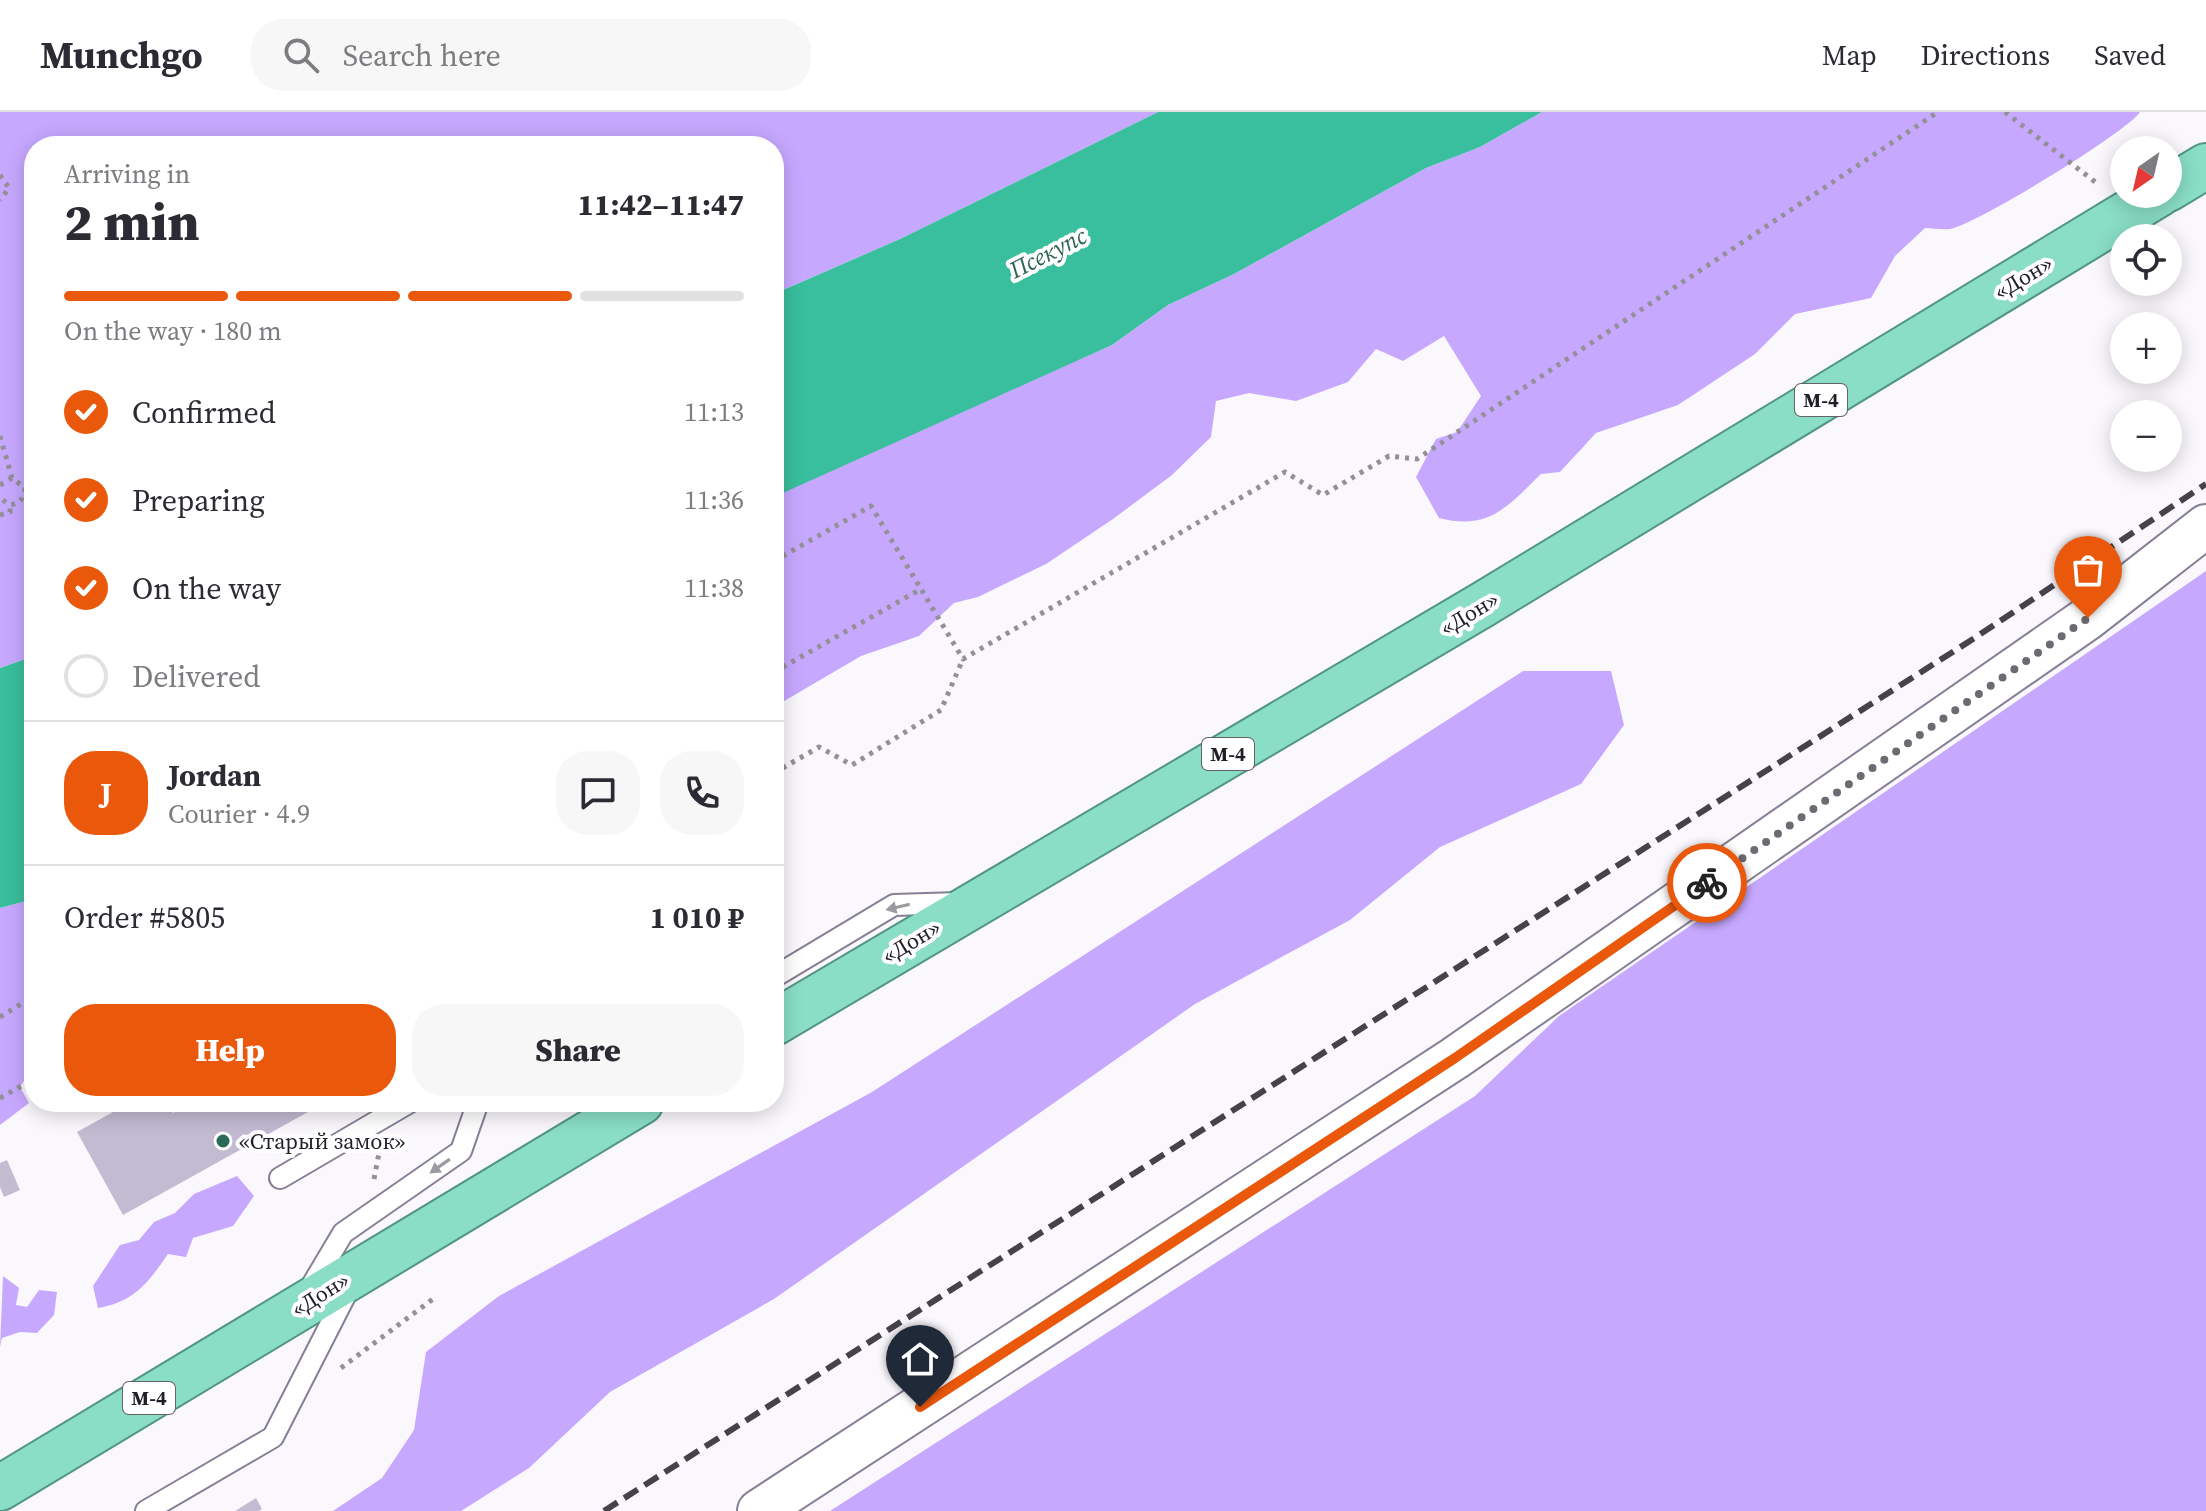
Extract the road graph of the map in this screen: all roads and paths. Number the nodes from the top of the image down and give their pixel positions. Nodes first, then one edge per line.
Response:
1 (1938, 112) edge
2 (2005, 112) edge
3 (2206, 166) edge
4 (0, 175) edge
5 (2182, 181) edge
6 (2106, 189) dead end
7 (0, 200) edge
8 (2136, 208) edge
9 (0, 436) edge
10 (12, 478) junction
11 (0, 485) edge
12 (24, 487) edge
13 (24, 493) edge
14 (0, 498) edge
15 (10, 505) junction
16 (0, 515) edge
17 (2206, 526) edge
18 (784, 555) edge
19 (921, 589) junction
20 (963, 659) junction
21 (784, 666) edge
22 (784, 767) edge
23 (975, 903) junction
24 (784, 971) edge
25 (24, 1002) edge
26 (0, 1017) edge
27 (784, 1017) edge
28 (24, 1085) edge
29 (0, 1098) edge
30 (393, 1112) edge
31 (475, 1112) edge
32 (624, 1112) edge
33 (280, 1178) dead end
34 (357, 1272) junction
35 (433, 1299) dead end
36 (298, 1309) junction
37 (339, 1370) dead end
38 (0, 1488) edge
39 (146, 1511) edge
40 (759, 1511) edge

1 - 20 path
2 - 6 path
3 - 5 highway
4 - 7 path
8 - 23 highway, «Дон» / М-4
9 - 10 path
10 - 11 path
10 - 12 path
13 - 15 path
14 - 15 path
15 - 16 path
17 - 40 street
18 - 19 path
19 - 20 path
19 - 21 path
20 - 22 path
23 -> 24 lane
23 - 27 highway, «Дон» / М-4
25 - 26 path
28 - 29 path
30 - 33 lane
31 -> 36 lane
32 - 34 highway, «Дон» / М-4
34 - 36 highway, «Дон» / М-4
34 - 39 lane
35 - 37 path
36 - 38 highway, «Дон» / М-4

